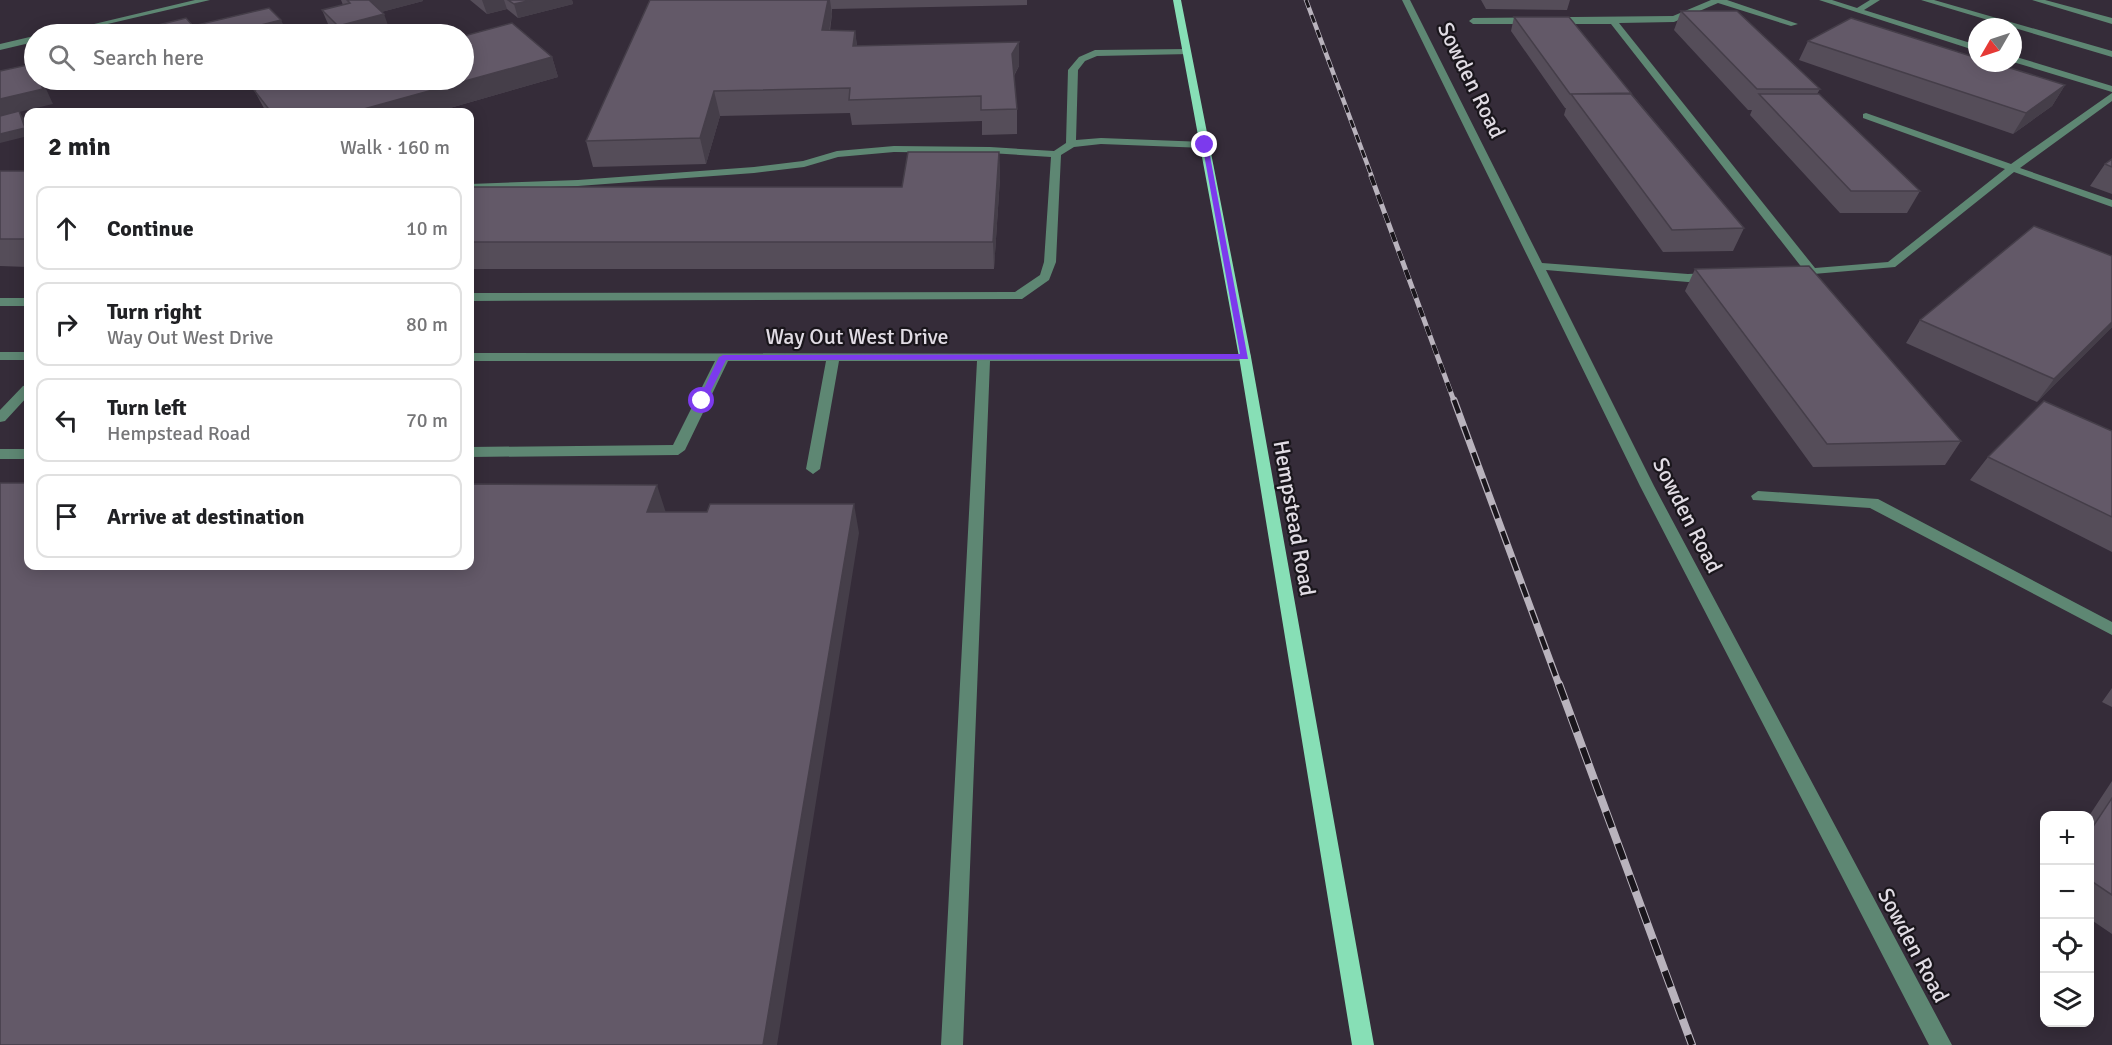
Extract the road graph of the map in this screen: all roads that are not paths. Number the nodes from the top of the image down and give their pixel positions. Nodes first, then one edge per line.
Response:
1 (206, 0) edge
2 (1177, 0) edge
3 (1406, 0) edge
4 (1718, 0) edge
5 (1823, 0) edge
6 (1876, 0) edge
7 (1925, 0) edge
8 (2036, 0) edge
9 (1857, 10) junction
10 (1473, 21) dead end
11 (1613, 21) junction
12 (2112, 21) edge
13 (100, 24) edge
14 (1794, 24) dead end
15 (24, 41) edge
16 (1968, 45) edge
17 (0, 47) edge
18 (1187, 52) junction
19 (2112, 54) edge
20 (2022, 62) edge
21 (2112, 89) edge
22 (2112, 96) edge
23 (1866, 116) dead end
24 (1071, 144) junction
25 (1205, 145) junction
26 (1056, 154) junction
27 (2013, 168) junction
28 (474, 187) edge
29 (2112, 204) edge
30 (1537, 266) junction
31 (1812, 272) junction
32 (1778, 274) edge
33 (1721, 276) edge
34 (474, 297) edge
35 (0, 302) edge
36 (24, 302) edge
37 (0, 356) edge
38 (24, 356) edge
39 (474, 357) edge
40 (723, 357) junction
41 (834, 357) junction
42 (984, 357) junction
43 (1245, 357) junction
44 (24, 393) edge
45 (0, 418) edge
46 (474, 452) edge
47 (0, 454) edge
48 (24, 454) edge
49 (813, 470) dead end
50 (1758, 496) dead end
51 (2112, 629) edge
52 (952, 1045) edge
53 (1364, 1045) edge
54 (1941, 1045) edge

1 - 13 street
2 - 18 main road, Hempstead Road
3 - 30 street, Sowden Road
4 - 11 street
4 - 14 street
5 - 9 street
6 - 9 street
7 - 19 street
8 - 12 street
9 - 16 street
10 - 11 street
11 - 31 street
15 - 17 street
18 - 24 street
18 - 25 main road, Hempstead Road
20 - 21 street
22 - 27 street
23 - 27 street
24 - 25 street
24 - 26 street
25 - 43 main road, Hempstead Road
26 - 28 street
26 - 34 street
27 - 29 street
27 - 31 street
30 - 33 street
30 - 54 street, Sowden Road
31 - 32 street
35 - 36 street
37 - 38 street
39 - 40 street, Way Out West Drive
40 - 41 street, Way Out West Drive
40 - 46 street
41 - 42 street, Way Out West Drive
41 - 49 street
42 - 43 street, Way Out West Drive
42 - 52 street
43 - 53 main road, Hempstead Road
44 - 45 street
47 - 48 street
50 - 51 street

